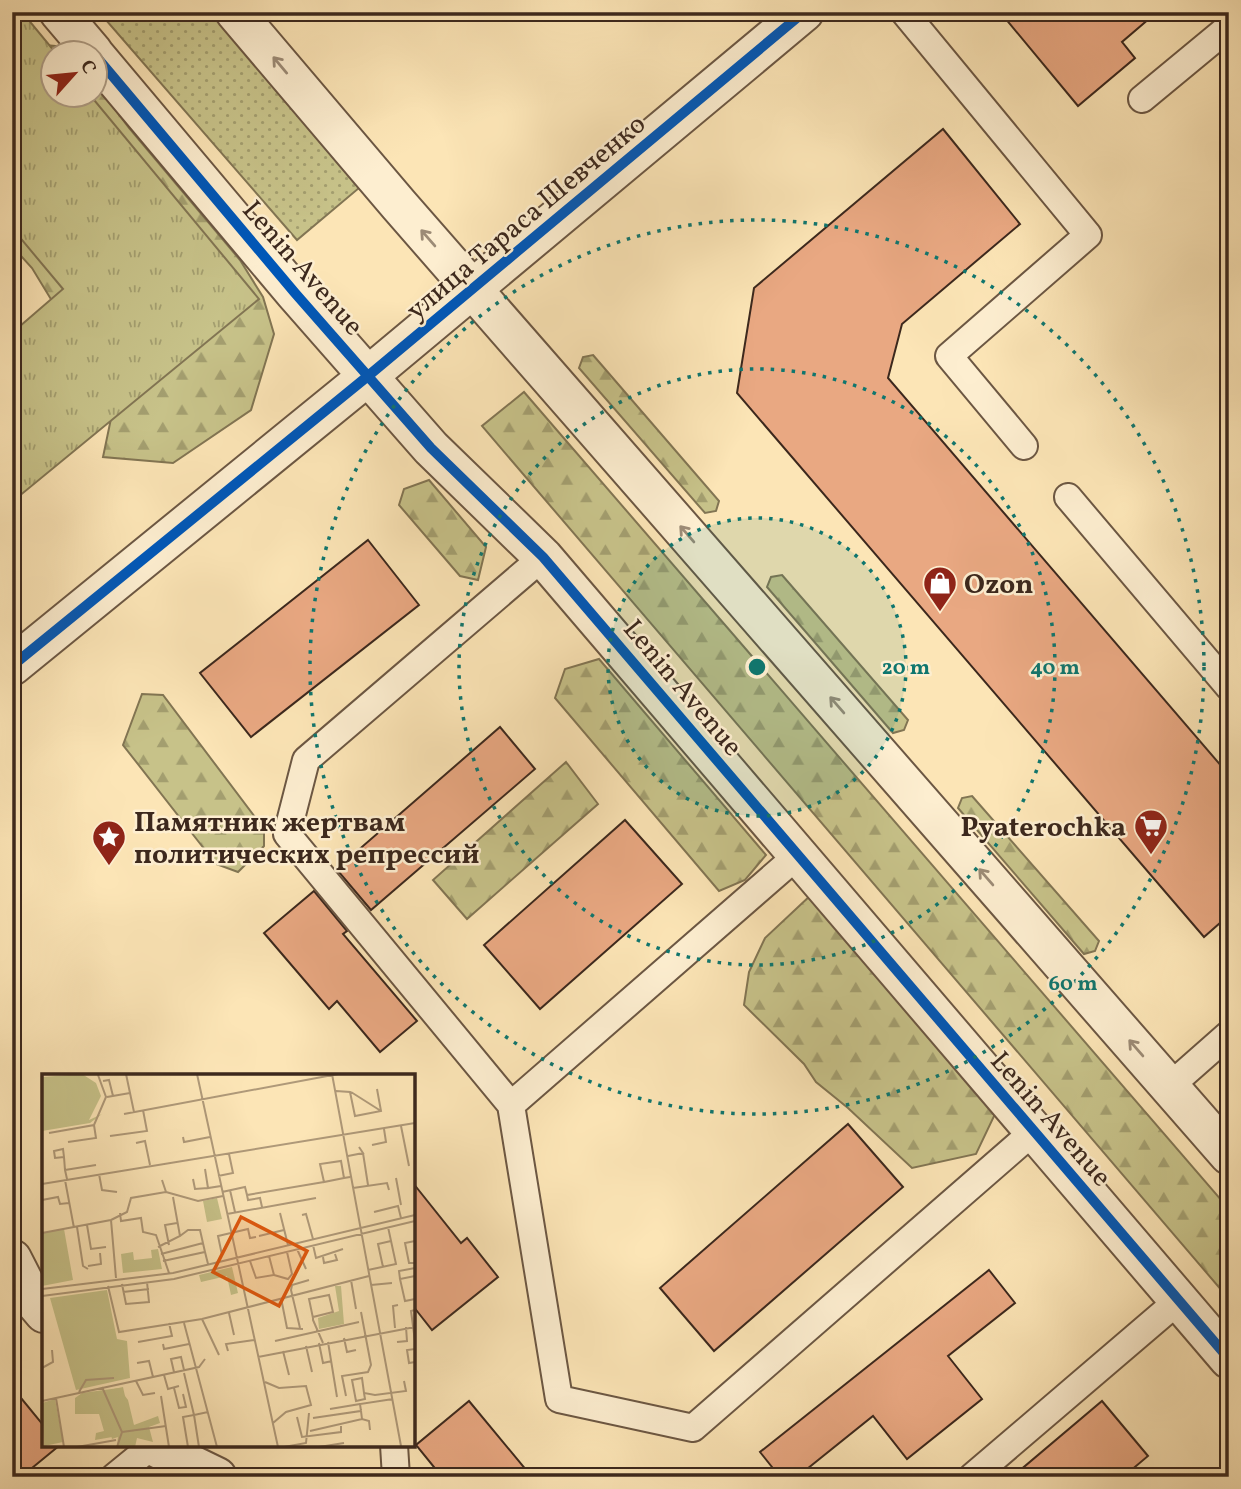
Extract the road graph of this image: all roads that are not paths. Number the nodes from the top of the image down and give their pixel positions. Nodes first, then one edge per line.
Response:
1 (60, 12) edge
2 (235, 12) edge
3 (804, 12) edge
4 (904, 12) edge
5 (1229, 27) edge
6 (82, 38) edge
7 (108, 70) edge
8 (1142, 99) dead end
9 (473, 290) junction
10 (368, 376) junction
11 (1024, 446) dead end
12 (1068, 497) dead end
13 (543, 557) junction
14 (12, 666) edge
15 (1229, 687) edge
16 (797, 855) junction
17 (1229, 1034) edge
18 (1170, 1086) junction
19 (511, 1105) junction
20 (1034, 1131) junction
21 (1229, 1155) edge
22 (12, 1259) edge
23 (1179, 1300) junction
24 (42, 1311) edge
25 (1229, 1359) edge
26 (151, 1447) edge
27 (154, 1447) edge
28 (394, 1447) edge
29 (114, 1477) edge
30 (217, 1477) edge
31 (396, 1477) edge
32 (972, 1477) edge

1 - 6 street, Lenin Avenue
9 -> 2 street
3 - 9 street, улица Тараса Шевченко
4 - 11 lane
5 - 8 lane
7 - 10 street, Lenin Avenue
9 - 10 street, улица Тараса Шевченко
18 -> 9 street
10 - 13 street, Lenin Avenue
10 - 14 street, улица Тараса Шевченко
12 - 15 lane
13 - 16 street, Lenin Avenue
13 - 19 lane
16 - 19 lane
16 - 20 street, Lenin Avenue
17 - 18 lane
18 - 21 street
19 - 20 lane
20 - 23 street, Lenin Avenue
22 - 24 street
23 - 25 street, Lenin Avenue
23 - 32 lane
26 - 29 lane
27 - 30 street
28 - 31 lane

